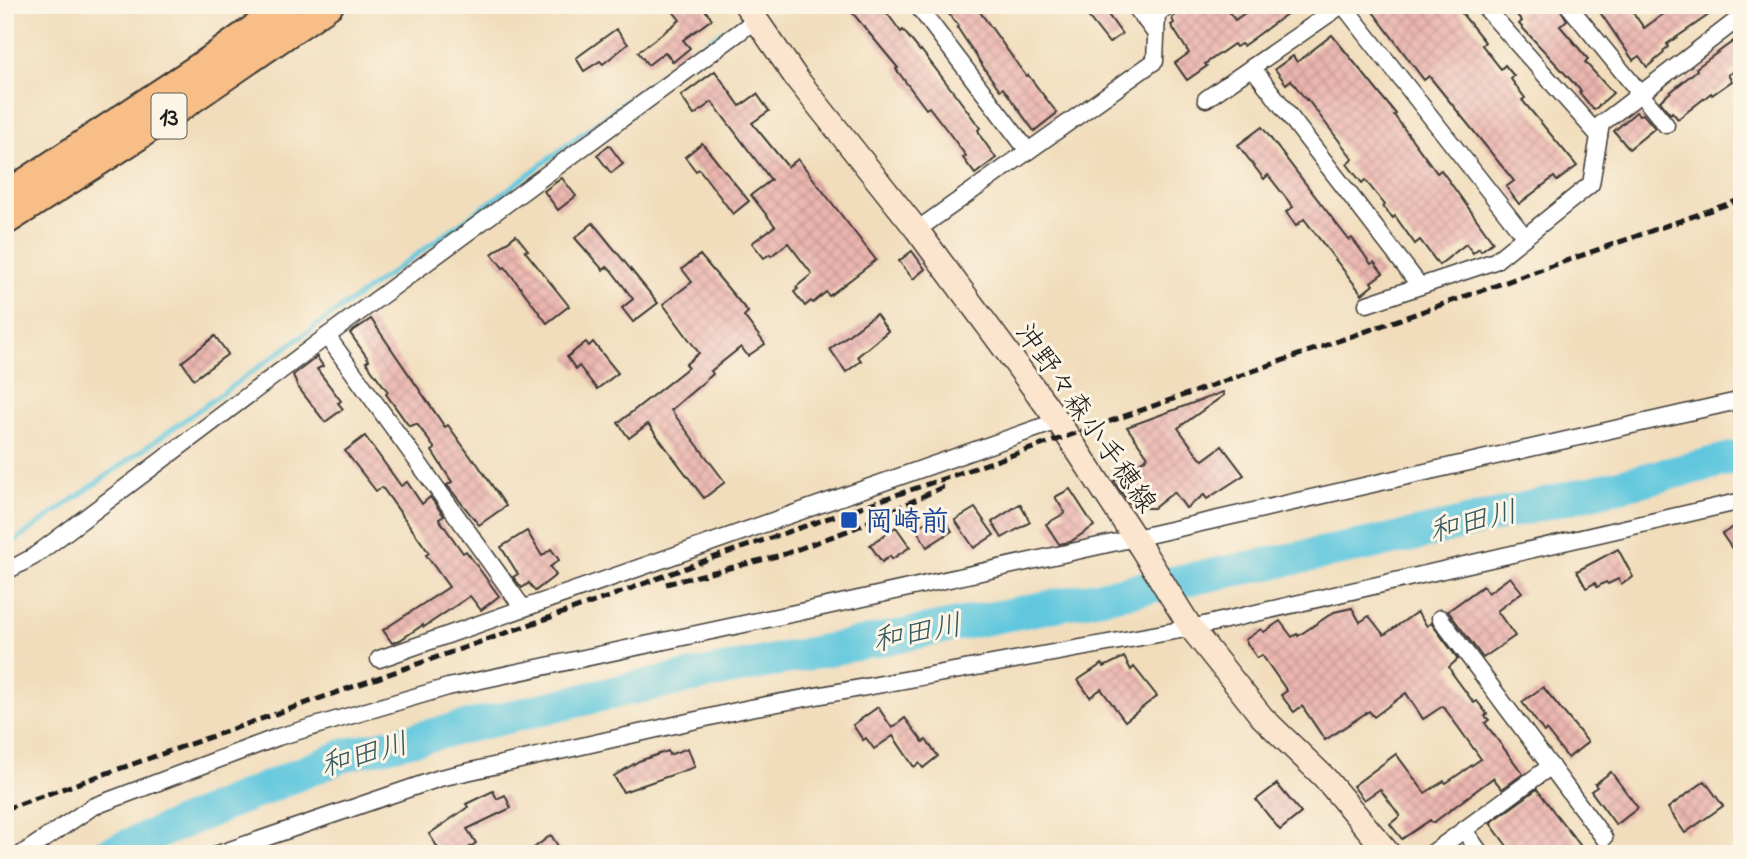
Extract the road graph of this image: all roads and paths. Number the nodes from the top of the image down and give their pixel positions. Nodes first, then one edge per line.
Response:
1 (286, 5) edge
2 (330, 5) edge
3 (917, 5) edge
4 (1134, 5) edge
5 (1170, 5) edge
6 (1343, 5) edge
7 (1483, 5) edge
8 (1568, 5) edge
9 (751, 12) edge
10 (1742, 16) edge
11 (1156, 34) junction
12 (1252, 67) junction
13 (1639, 93) junction
14 (1206, 99) dead end
15 (1666, 125) dead end
16 (1599, 136) junction
17 (1027, 151) junction
18 (5, 195) edge
19 (5, 222) edge
20 (917, 230) junction
21 (1525, 237) junction
22 (1420, 286) junction
23 (1367, 304) dead end
24 (327, 336) junction
25 (1742, 400) edge
26 (1058, 421) junction
27 (1742, 500) edge
28 (1138, 542) junction
29 (5, 572) edge
30 (523, 608) junction
31 (1440, 618) dead end
32 (1188, 623) junction
33 (379, 659) dead end
34 (1550, 766) junction
35 (1464, 830) junction
36 (1604, 838) dead end
37 (22, 854) edge
38 (218, 854) edge
39 (1389, 854) edge
40 (1431, 854) edge
41 (1481, 854) edge

1 - 18 main road, 13
2 - 19 main road, 13
3 - 17 street
4 - 11 street
5 - 11 street
6 - 12 street
6 - 21 street
7 - 16 street
8 - 13 street
9 - 20 main road, 沖野々森小手穂線
9 - 24 street
10 - 13 street
11 - 17 street
12 - 14 street
12 - 22 street
13 - 15 street
13 - 16 street
16 - 21 street
17 - 20 street
20 - 26 main road, 沖野々森小手穂線
21 - 22 street
22 - 23 street
24 - 29 street
24 - 30 street
25 - 28 street
26 - 28 main road, 沖野々森小手穂線
26 - 30 street
27 - 32 street
28 - 32 main road, 沖野々森小手穂線
28 - 37 street
30 - 33 street
31 - 34 street
32 - 38 street
32 - 39 main road, 沖野々森小手穂線
34 - 35 street
34 - 36 street
35 - 40 street
35 - 41 street

